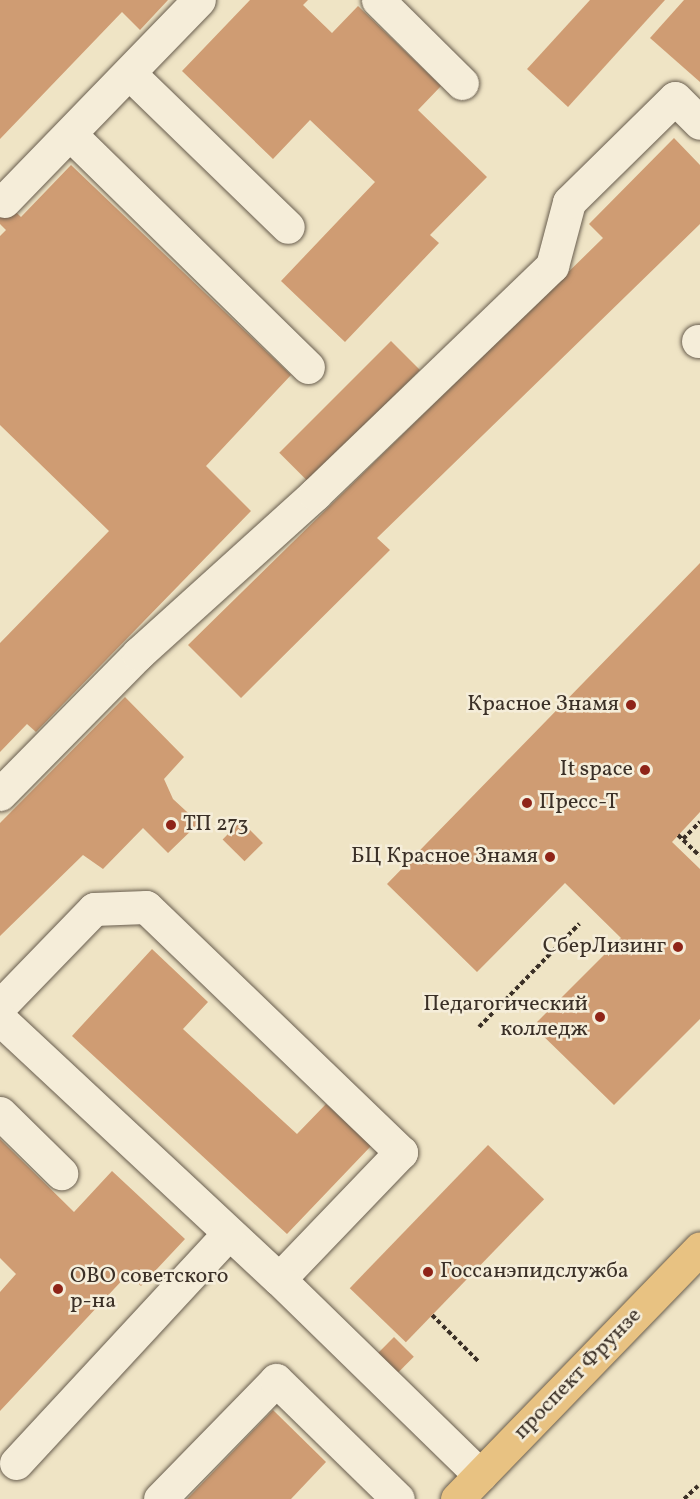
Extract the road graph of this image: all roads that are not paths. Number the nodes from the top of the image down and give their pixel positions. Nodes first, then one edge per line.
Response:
1 (200, 0) edge
2 (378, 0) edge
3 (129, 73) junction
4 (462, 84) dead end
5 (700, 123) edge
6 (70, 134) junction
7 (4, 201) dead end
8 (288, 227) dead end
9 (308, 367) dead end
10 (0, 794) edge
11 (0, 1006) edge
12 (0, 1019) edge
13 (0, 1113) edge
14 (61, 1173) dead end
15 (229, 1233) junction
16 (700, 1248) edge
17 (279, 1279) junction
18 (16, 1463) dead end
19 (480, 1475) junction
20 (160, 1499) edge
21 (398, 1499) edge
22 (457, 1499) edge

1 - 3 lane
2 - 4 lane
3 - 6 lane
3 - 8 lane
5 - 10 lane
6 - 7 lane
6 - 9 lane
11 - 17 lane
12 - 15 lane
13 - 14 lane
15 - 17 lane
15 - 18 lane
16 - 19 main road, проспект Фрунзе
17 - 19 lane
19 - 22 main road, проспект Фрунзе
20 - 21 lane

